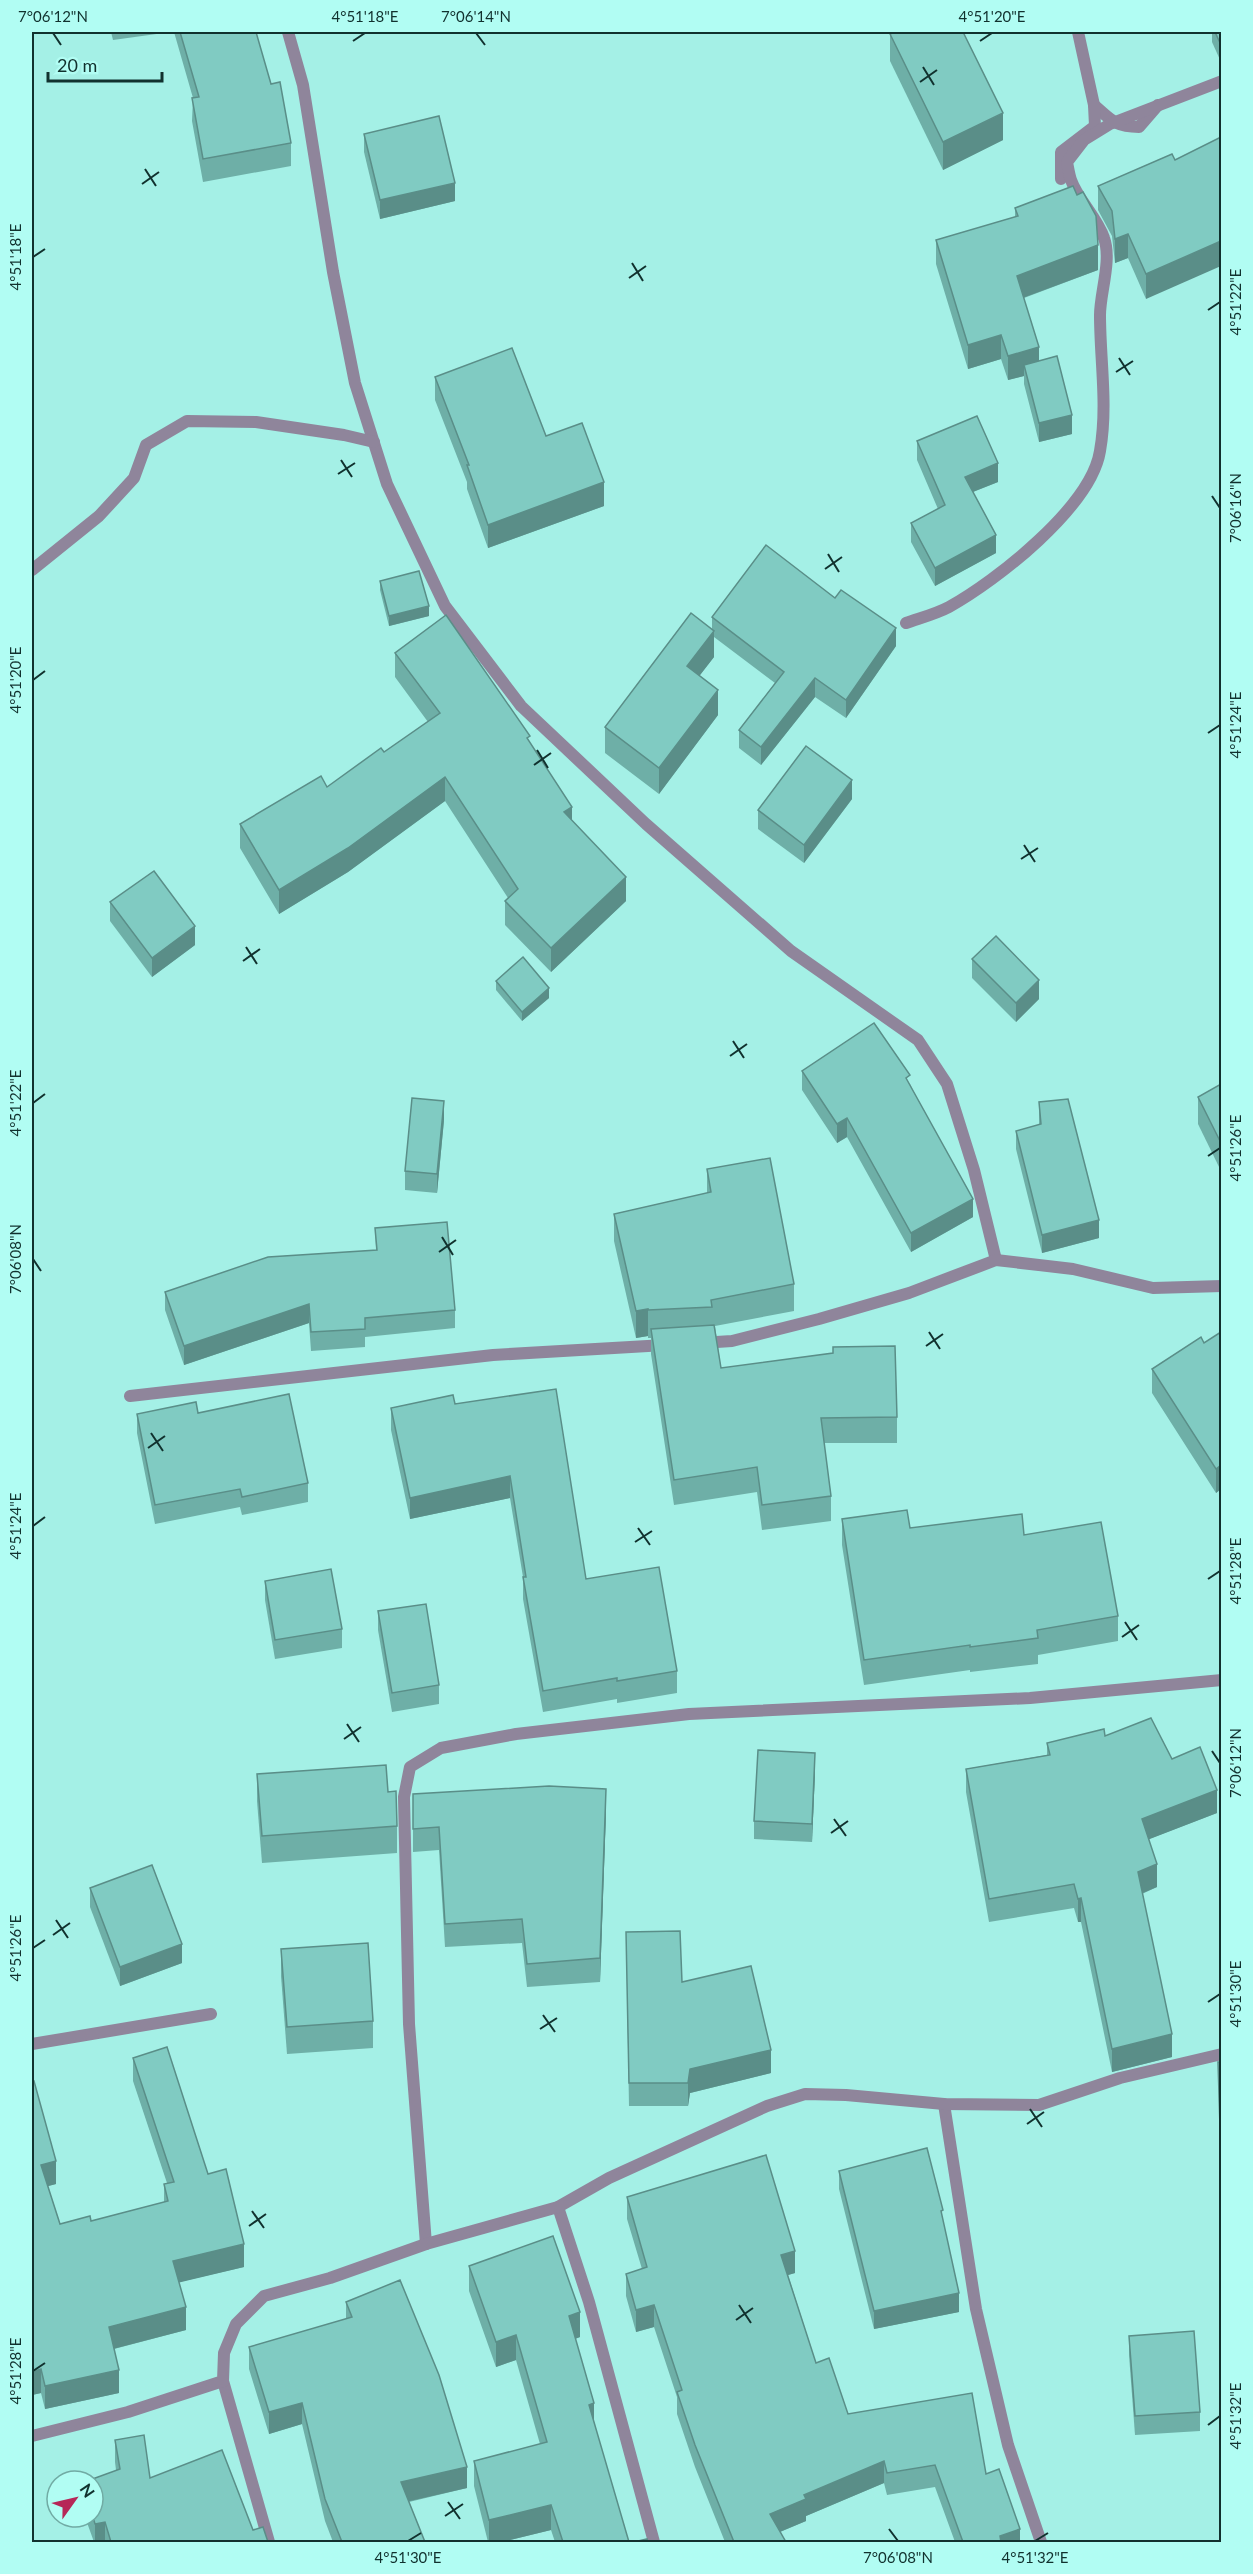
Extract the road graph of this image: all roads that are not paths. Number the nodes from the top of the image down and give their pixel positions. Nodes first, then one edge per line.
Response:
1 (288, 32) edge
2 (1078, 32) edge
3 (1221, 81) edge
4 (1159, 104) junction
5 (1094, 105) junction
6 (1061, 179) dead end
7 (374, 442) junction
8 (32, 570) edge
9 (906, 623) dead end
10 (996, 1260) junction
11 (1221, 1286) edge
12 (130, 1395) dead end
13 (1221, 1680) edge
14 (211, 2014) dead end
15 (32, 2044) edge
16 (1221, 2054) edge
17 (944, 2104) junction
18 (558, 2207) junction
19 (426, 2244) junction
20 (223, 2381) junction
21 (32, 2436) edge
22 (269, 2542) edge
23 (654, 2542) edge
24 (1041, 2542) edge

1 - 7 street
2 - 5 street
3 - 4 street
4 - 5 street
4 - 9 street
5 - 6 street
7 - 8 street
7 - 10 street
10 - 11 street
10 - 12 street
13 - 19 street
14 - 15 street
16 - 17 street
17 - 18 street
17 - 24 street
18 - 19 street
18 - 23 street
19 - 20 street
20 - 21 street
20 - 22 street

